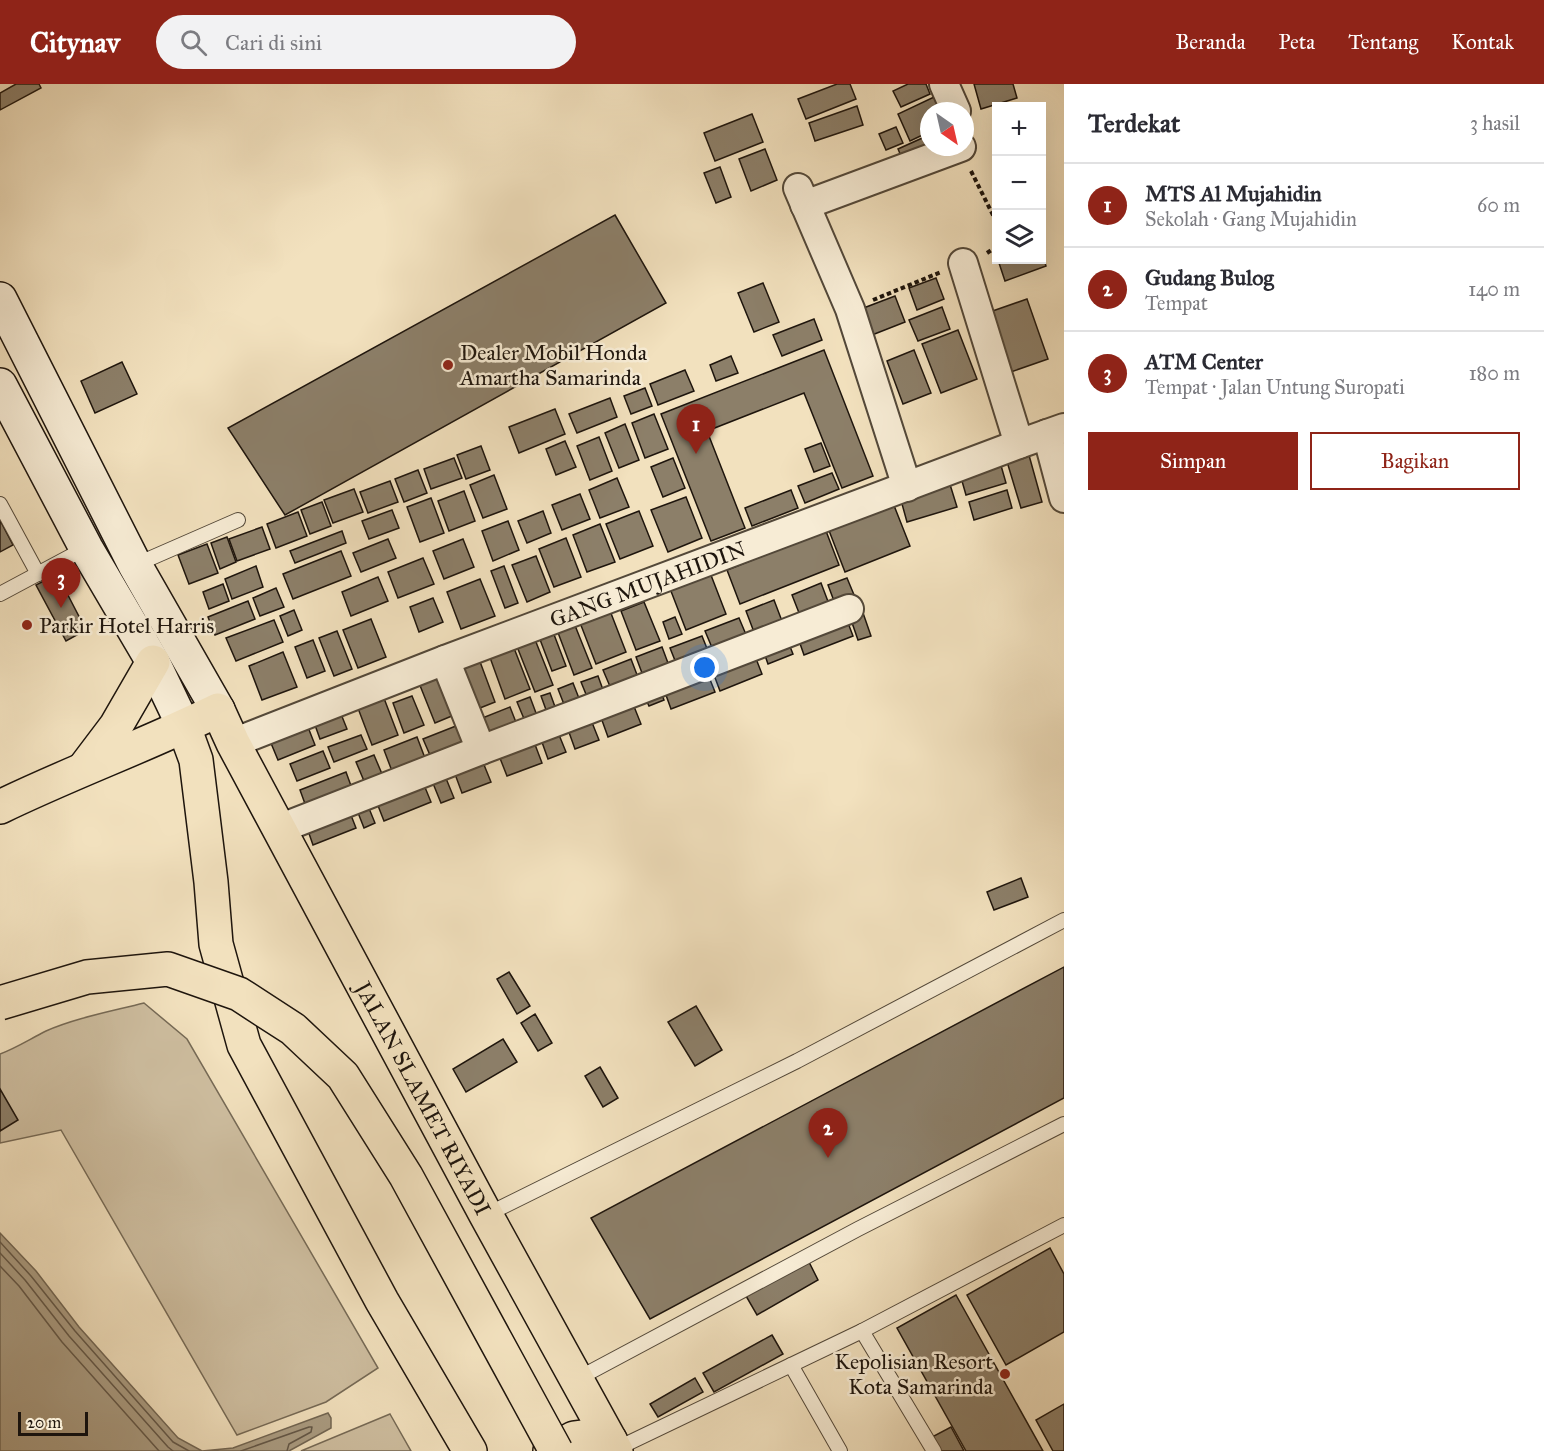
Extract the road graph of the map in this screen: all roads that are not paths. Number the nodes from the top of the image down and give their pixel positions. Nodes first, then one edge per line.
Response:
1 (944, 84) edge
2 (952, 102) edge
3 (933, 156) edge
4 (963, 263) road end
5 (0, 299) edge
6 (0, 385) edge
7 (1056, 431) edge
8 (1020, 444) junction
9 (907, 487) junction
10 (1064, 498) edge
11 (0, 504) edge
12 (238, 520) dead end
13 (86, 548) junction
14 (135, 565) junction
15 (38, 574) junction
16 (0, 594) edge
17 (849, 609) dead end
18 (445, 660) junction
19 (153, 662) junction
20 (218, 710) junction
21 (184, 727) junction
22 (233, 743) junction
23 (481, 750) junction
24 (84, 768) junction
25 (0, 807) edge
26 (279, 829) junction
27 (1064, 920) edge
28 (0, 1003) edge
29 (1064, 1124) edge
30 (486, 1215) junction
31 (1064, 1225) edge
32 (862, 1331) junction
33 (791, 1365) junction
34 (578, 1379) junction
35 (614, 1447) edge
36 (470, 1451) edge
37 (550, 1451) edge
38 (556, 1451) edge
39 (840, 1451) edge
40 (934, 1451) edge

1 - 2 street
3 - 9 street
4 - 8 street
5 - 14 main road
6 - 13 main road
7 - 8 street, GANG MUJAHIDIN
7 - 10 street
8 - 9 street, GANG MUJAHIDIN
9 - 18 street, GANG MUJAHIDIN
11 - 15 lane
12 - 14 lane
13 - 15 lane
13 - 19 main road
14 - 20 main road
15 - 16 lane
17 - 23 street
18 - 22 street, GANG MUJAHIDIN
18 - 23 street
19 - 21 main road
19 - 24 highway
20 - 21 highway
20 - 22 highway, JALAN SLAMET RIYADI
21 - 24 highway
21 - 36 highway
22 - 26 highway, JALAN SLAMET RIYADI
23 - 26 street
24 - 25 highway
26 - 30 highway, JALAN SLAMET RIYADI
27 - 30 lane
28 - 38 highway, bridge
29 - 34 lane
30 - 34 highway, JALAN SLAMET RIYADI
31 - 32 lane
32 - 33 lane
32 - 40 lane
33 - 35 lane
33 - 39 lane
34 - 35 highway, JALAN SLAMET RIYADI
35 - 37 highway

